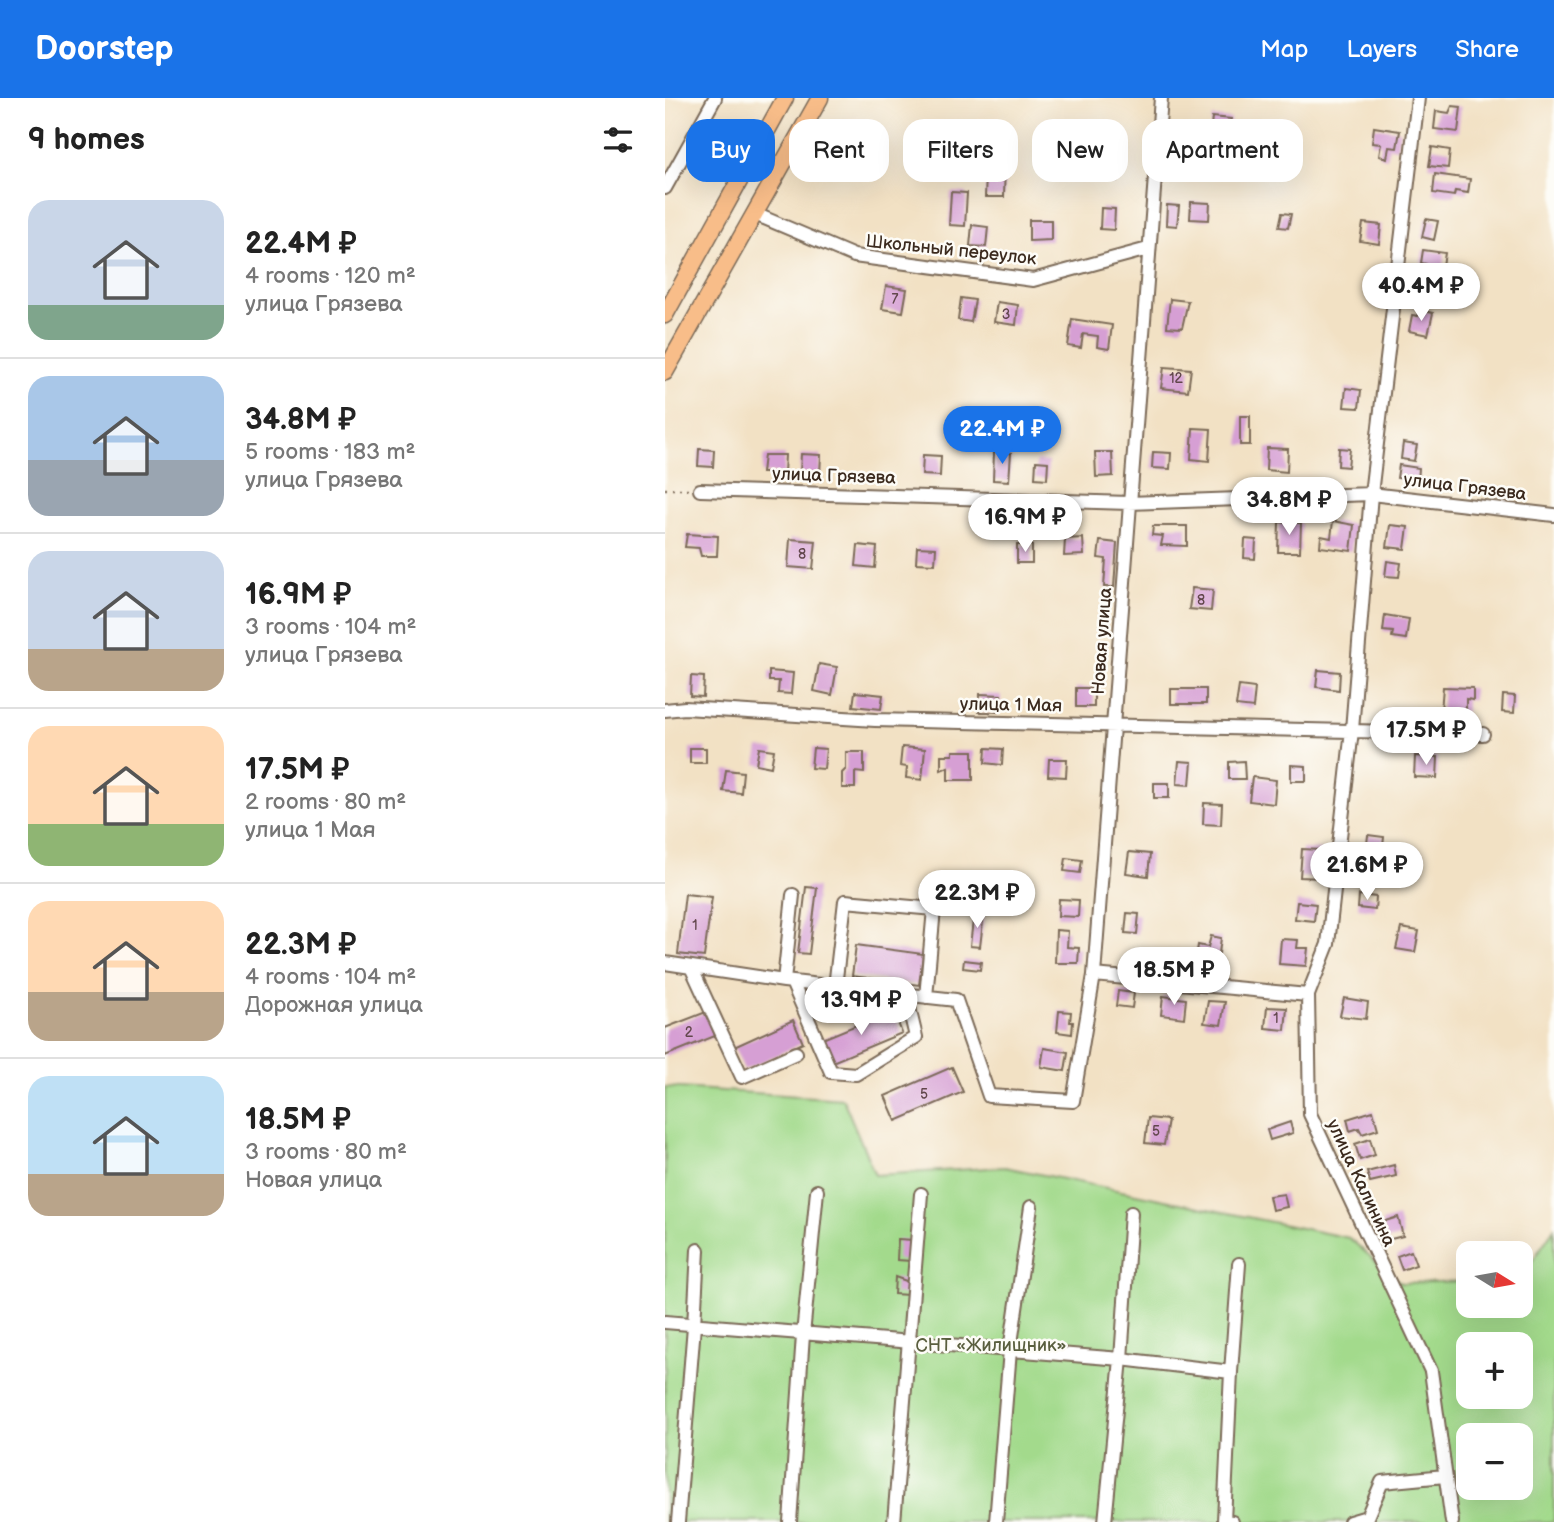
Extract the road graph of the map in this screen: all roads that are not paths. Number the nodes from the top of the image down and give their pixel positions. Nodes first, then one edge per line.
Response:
1 (715, 98) edge
2 (785, 98) edge
3 (820, 98) edge
4 (1161, 98) edge
5 (1418, 98) edge
6 (665, 188) edge
7 (755, 214) junction
8 (1149, 249) junction
9 (665, 315) edge
10 (665, 372) edge
11 (700, 490) road end
12 (1371, 494) junction
13 (1129, 503) junction
14 (1554, 515) edge
15 (665, 710) edge
16 (1114, 725) junction
17 (1352, 730) junction
18 (1483, 734) dead end
19 (793, 895) dead end
20 (665, 963) edge
21 (691, 967) junction
22 (1094, 975) junction
23 (788, 982) junction
24 (835, 987) junction
25 (905, 995) junction
26 (1308, 995) junction
27 (926, 997) junction
28 (796, 1053) dead end
29 (817, 1191) dead end
30 (921, 1194) dead end
31 (1031, 1207) dead end
32 (1131, 1213) dead end
33 (698, 1250) dead end
34 (1239, 1264) dead end
35 (665, 1322) edge
36 (694, 1326) junction
37 (803, 1335) junction
38 (908, 1341) junction
39 (1010, 1350) junction
40 (1121, 1359) junction
41 (1231, 1372) junction
42 (1445, 1476) junction
43 (678, 1522) edge
44 (790, 1522) edge
45 (894, 1522) edge
46 (996, 1522) edge
47 (1105, 1522) edge
48 (1227, 1522) edge
49 (1350, 1522) edge
50 (1452, 1522) edge

1 - 6 street
2 - 9 main road
3 - 7 main road
4 - 8 street, Новая улица
5 - 12 street, улица Калинина
7 - 8 street, Школьный переулок
7 - 10 main road
8 - 13 street, Новая улица
11 - 13 street, улица Грязева
12 - 13 street, улица Грязева
12 - 14 street, улица Грязева
12 - 17 street, улица Калинина
13 - 16 street, Новая улица
15 - 16 street, улица 1 Мая
16 - 17 street, улица 1 Мая
16 - 22 street, Новая улица
17 - 18 street, улица 1 Мая
17 - 26 street, улица Калинина
19 - 23 street
20 - 21 street
21 - 23 street
21 - 28 street
22 - 26 street
22 - 27 street, Новая улица
23 - 24 street
23 - 25 street
24 - 25 street
24 - 27 street
25 - 27 street
26 - 42 street, улица Калинина
29 - 37 street
30 - 38 street
31 - 39 street
32 - 40 street
33 - 36 street
34 - 41 street
35 - 36 street
36 - 37 street
36 - 43 street
37 - 38 street
37 - 44 street
38 - 39 street
38 - 45 street
39 - 40 street
39 - 46 street
40 - 41 street
40 - 47 street
41 - 48 street
42 - 49 street
42 - 50 street, улица Калинина

